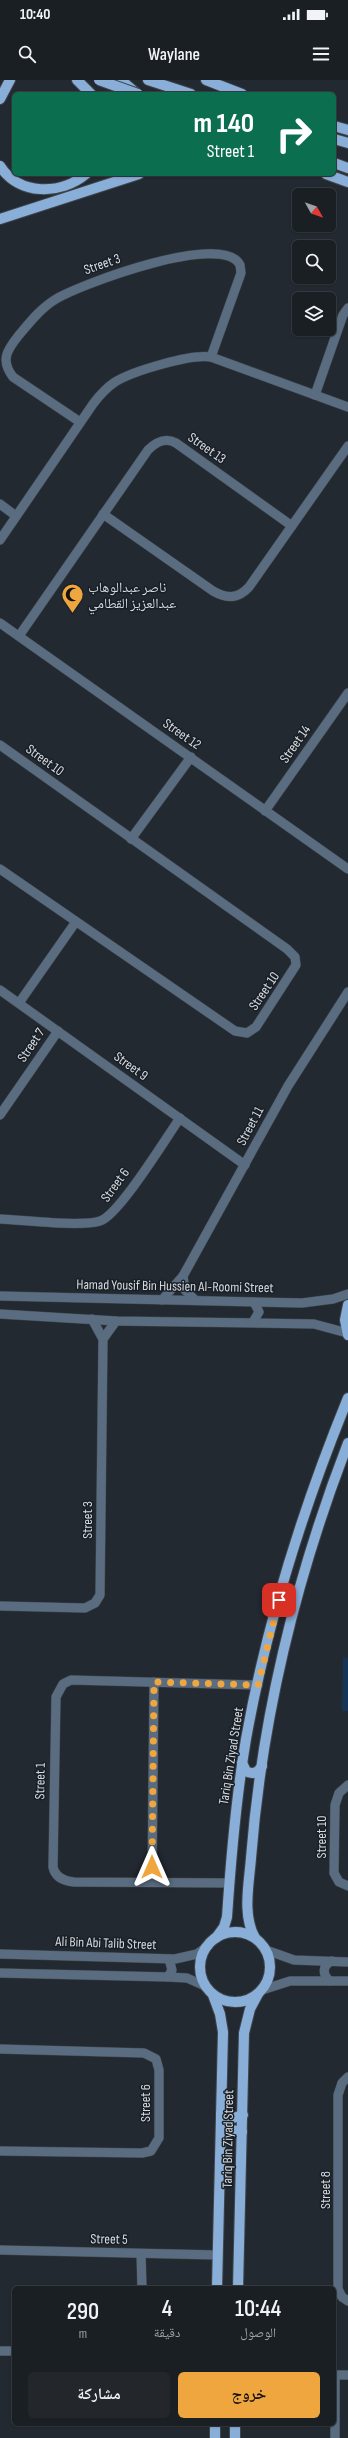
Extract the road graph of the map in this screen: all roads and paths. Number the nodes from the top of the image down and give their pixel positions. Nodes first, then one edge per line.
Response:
1 (10, 80) edge
2 (77, 80) edge
3 (99, 80) edge
4 (121, 80) edge
5 (148, 80) edge
6 (206, 80) edge
7 (89, 92) edge
8 (132, 92) edge
9 (136, 92) edge
10 (184, 92) edge
11 (237, 92) edge
12 (0, 99) edge
13 (336, 127) edge
14 (348, 130) edge
15 (336, 140) edge
16 (348, 143) edge
17 (336, 164) edge
18 (0, 166) edge
19 (348, 168) edge
20 (82, 176) edge
21 (133, 176) edge
22 (332, 176) edge
23 (348, 182) edge
24 (0, 220) edge
25 (348, 308) edge
26 (211, 356) junction
27 (315, 395) junction
28 (348, 407) edge
29 (80, 422) junction
30 (348, 446) edge
31 (0, 504) edge
32 (104, 514) junction
33 (16, 516) junction
34 (292, 526) junction
35 (0, 540) edge
36 (0, 623) edge
37 (19, 636) junction
38 (348, 693) edge
39 (0, 745) edge
40 (190, 758) junction
41 (265, 811) junction
42 (131, 839) junction
43 (0, 869) edge
44 (348, 869) edge
45 (75, 923) junction
46 (0, 990) edge
47 (348, 992) edge
48 (19, 1003) junction
49 (58, 1031) junction
50 (0, 1115) edge
51 (180, 1118) junction
52 (245, 1165) junction
53 (0, 1219) edge
54 (183, 1276) junction
55 (348, 1294) edge
56 (0, 1296) edge
57 (162, 1300) junction
58 (195, 1300) junction
59 (254, 1302) junction
60 (348, 1305) edge
61 (0, 1314) edge
62 (92, 1319) junction
63 (116, 1321) junction
64 (0, 1322) edge
65 (253, 1322) junction
66 (348, 1334) edge
67 (103, 1339) junction
68 (348, 1398) edge
69 (348, 1443) edge
70 (0, 1606) edge
71 (154, 1682) junction
72 (258, 1685) junction
73 (242, 1763) junction
74 (262, 1766) junction
75 (348, 1785) edge
76 (238, 1793) junction
77 (257, 1796) junction
78 (152, 1882) junction
79 (229, 1883) junction
80 (348, 1886) edge
81 (216, 1938) junction
82 (255, 1938) junction
83 (208, 1946) junction
84 (266, 1950) junction
85 (0, 1954) edge
86 (169, 1959) junction
87 (332, 1962) junction
88 (348, 1962) edge
89 (0, 1973) edge
90 (168, 1976) junction
91 (330, 1981) junction
92 (348, 1981) edge
93 (205, 1986) junction
94 (260, 1992) junction
95 (213, 1995) junction
96 (0, 2049) edge
97 (348, 2077) edge
98 (222, 2114) junction
99 (243, 2115) junction
100 (221, 2132) junction
101 (242, 2132) junction
102 (0, 2150) edge
103 (343, 2190) edge
104 (0, 2250) edge
105 (141, 2254) junction
106 (217, 2255) junction
107 (142, 2286) edge
108 (217, 2286) edge
109 (238, 2286) edge
110 (348, 2301) edge
111 (0, 2351) edge
112 (12, 2351) edge
113 (336, 2375) edge
114 (348, 2375) edge
115 (215, 2426) edge
116 (235, 2426) edge
117 (335, 2426) edge
118 (215, 2438) edge
119 (235, 2438) edge
120 (335, 2438) edge

1 - 12 main road
2 - 7 main road
3 - 8 main road, bridge
4 - 9 main road
5 - 10 main road
6 - 11 main road
13 - 14 main road
15 - 16 main road
17 - 19 main road
18 - 20 main road
21 - 24 main road
22 - 23 main road
25 - 27 street
26 - 27 street
26 - 29 street
26 - 29 street, Street 3
27 - 28 street
29 - 33 street
30 - 34 street
31 - 33 street
32 - 34 street
32 - 34 street, Street 13
32 - 37 street, Street 13
33 - 35 street
36 - 37 street, Street 12
37 - 40 street, Street 12
38 - 41 street, Street 14
39 - 42 street, Street 10
40 - 41 street, Street 12
40 - 42 street
41 - 44 street, Street 12
42 - 45 street, Street 10
43 - 45 street, Street 10
45 - 48 street
46 - 48 street, Street 9
47 - 52 street, Street 11
48 - 49 street, Street 9
49 - 50 street, Street 7
49 - 51 street, Street 9
51 - 52 street, Street 9
51 - 53 street, Street 6
52 - 54 street, Street 11
54 - 57 street, Street 11
54 - 58 street
55 - 59 street, Hamad Yousif Bin Hussien Al-Roomi Street
56 - 57 street, Hamad Yousif Bin Hussien Al-Roomi Street
57 - 58 street, Hamad Yousif Bin Hussien Al-Roomi Street
58 - 59 street, Hamad Yousif Bin Hussien Al-Roomi Street
59 - 65 street
60 - 66 main road
61 - 62 street
61 - 64 street
62 - 63 street
62 - 67 street, Street 3
63 - 65 street
63 - 67 street
65 - 66 street
67 - 70 street, Street 3
68 - 72 main road, Tariq Bin Ziyad Street
69 - 74 main road
71 - 72 street, Street 1
71 - 78 street
71 - 78 street, Street 1
72 - 73 main road, Tariq Bin Ziyad Street
73 - 74 main road
73 - 76 main road, Tariq Bin Ziyad Street
74 - 77 main road
75 - 80 street, Street 10
76 - 77 main road
76 - 79 main road, Tariq Bin Ziyad Street
77 - 82 main road
78 - 79 street, Street 1
79 - 81 main road, Tariq Bin Ziyad Street
81 - 82 main road
81 - 83 main road
82 - 84 main road
83 - 86 street, Ali Bin Abi Talib Street
83 - 93 main road
84 - 87 street
84 - 94 main road
85 - 86 street, Ali Bin Abi Talib Street
86 - 90 street
87 - 88 street
87 - 91 street
89 - 90 street
90 - 93 street
91 - 92 street
91 - 94 street
93 - 95 main road
94 - 95 main road
94 - 99 main road, Tariq Bin Ziyad Street
95 - 98 main road, Tariq Bin Ziyad Street
96 - 102 street, Street 6
97 - 103 street, Street 8
98 - 99 main road
98 - 100 main road, Tariq Bin Ziyad Street
99 - 101 main road, Tariq Bin Ziyad Street
100 - 101 main road
100 - 106 main road, Tariq Bin Ziyad Street
101 - 109 main road, Tariq Bin Ziyad Street
103 - 110 street, Street 8
104 - 105 street, Street 5
105 - 106 street, Street 5
105 - 107 street
106 - 108 main road, Tariq Bin Ziyad Street
111 - 112 street
113 - 114 street
115 - 118 main road
116 - 119 main road
117 - 120 street

